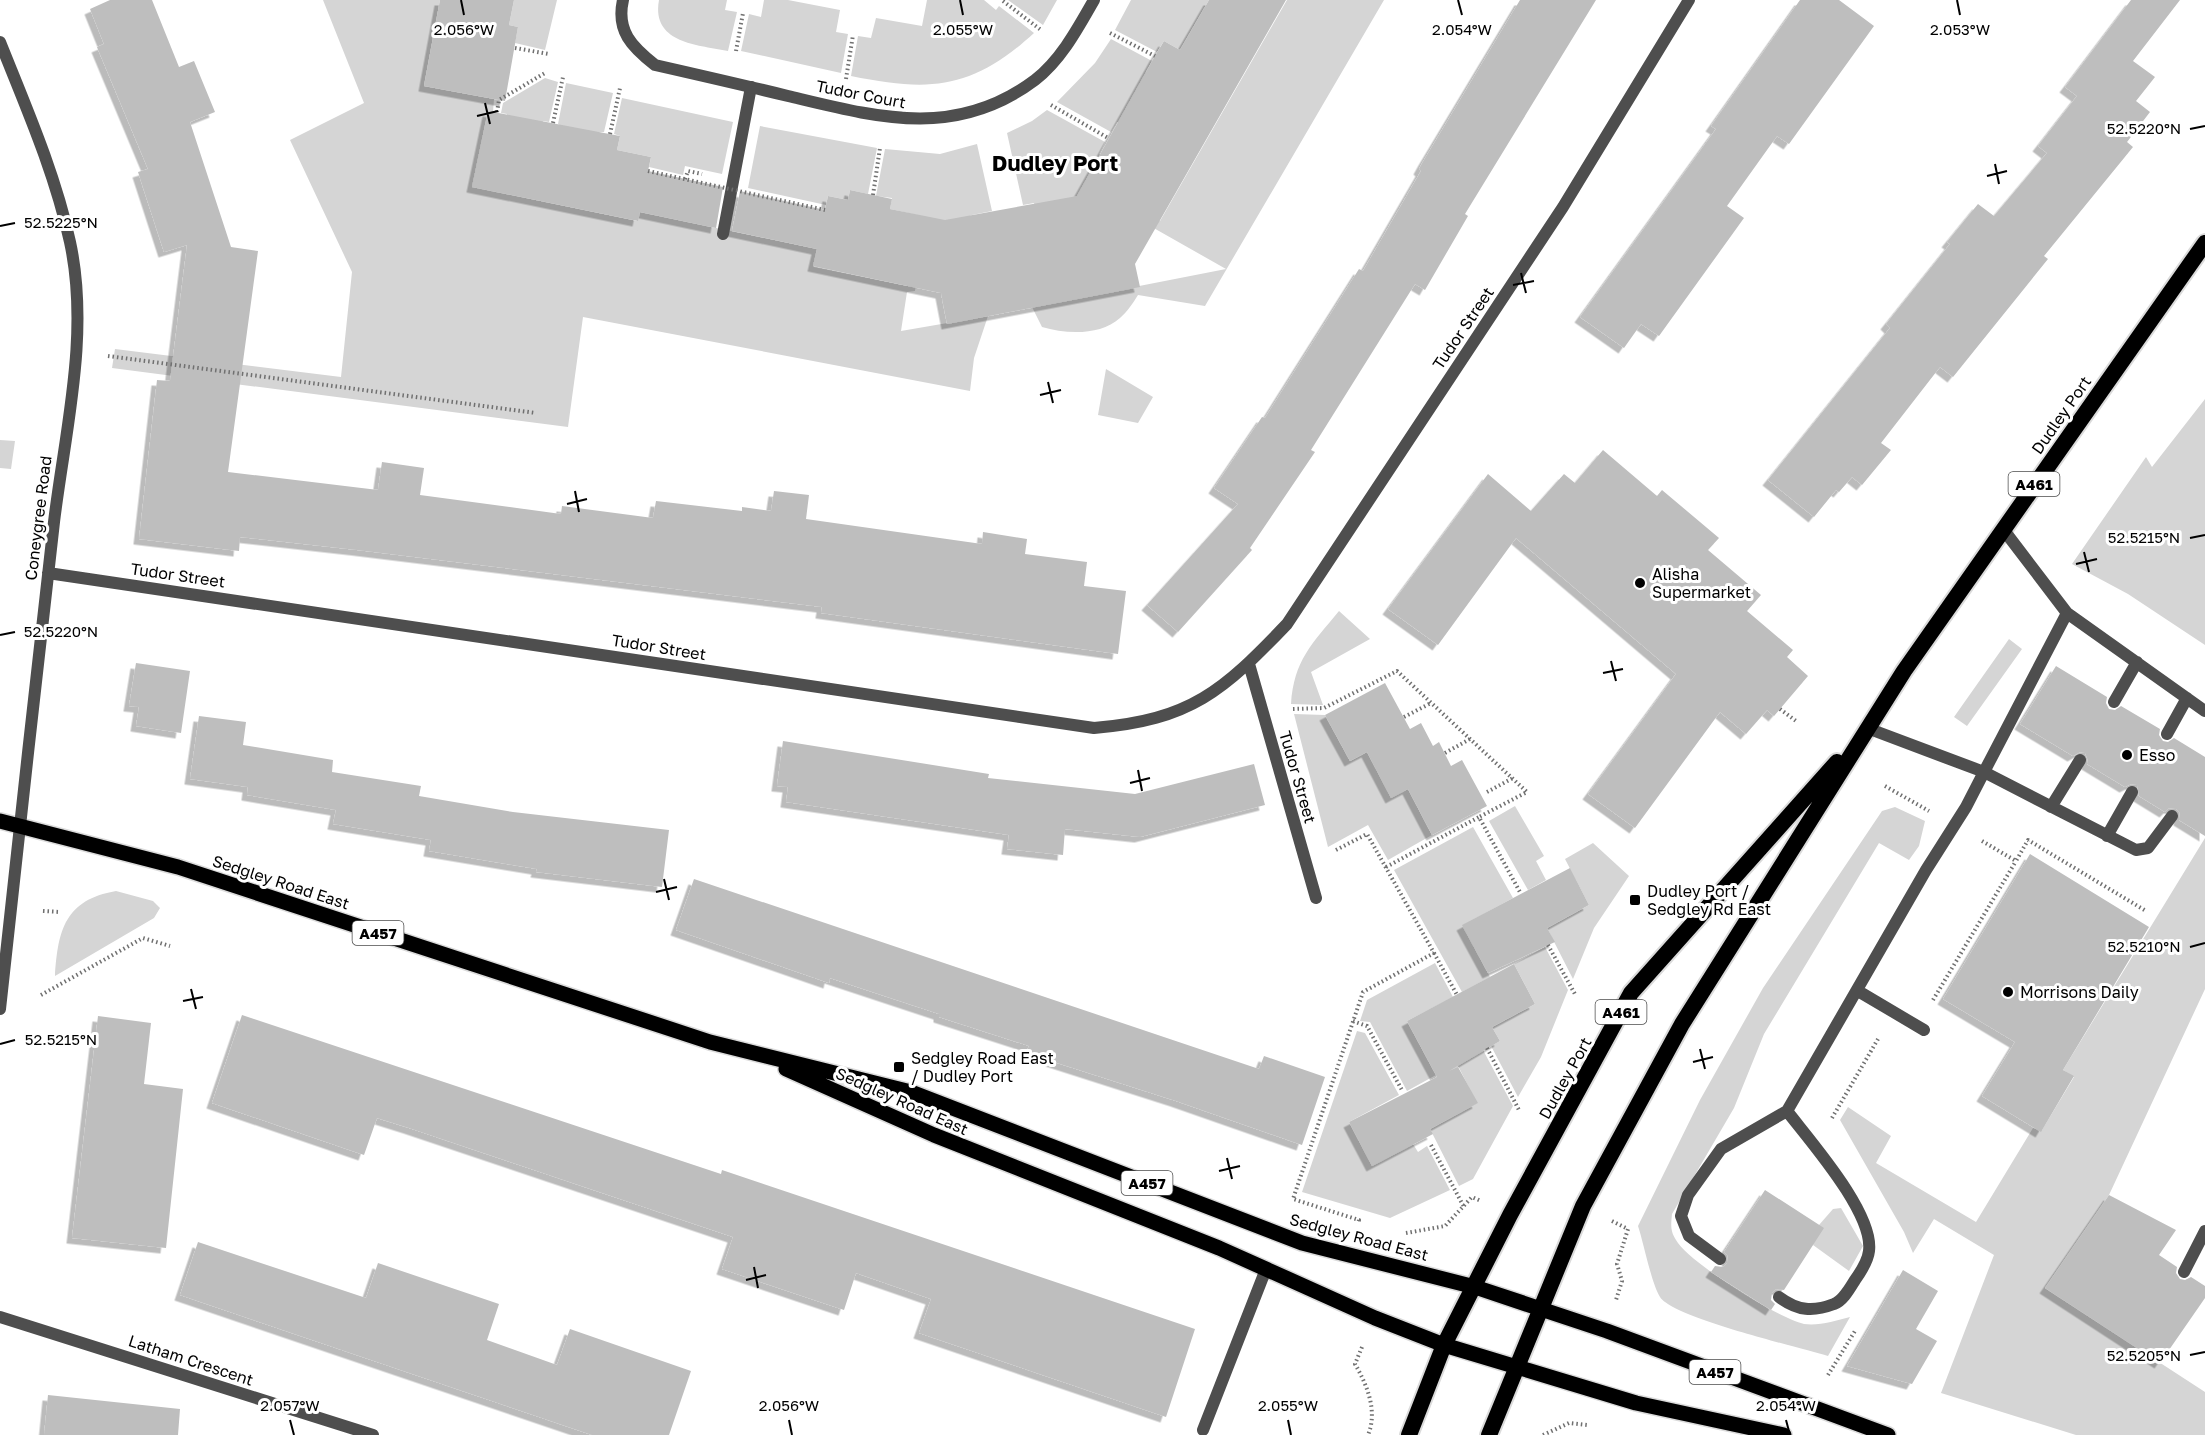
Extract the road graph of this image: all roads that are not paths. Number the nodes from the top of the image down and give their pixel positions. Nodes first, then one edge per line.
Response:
1 (623, 0) edge
2 (1094, 0) edge
3 (1689, 0) edge
4 (0, 42) edge
5 (751, 87) junction
6 (723, 234) dead end
7 (2205, 243) edge
8 (2003, 529) junction
9 (48, 573) junction
10 (2067, 613) junction
11 (2137, 662) junction
12 (1249, 664) junction
13 (2187, 698) junction
14 (2114, 702) dead end
15 (2205, 711) edge
16 (1867, 728) junction
17 (2167, 734) dead end
18 (2080, 760) dead end
19 (1984, 772) junction
20 (2132, 792) dead end
21 (2051, 807) junction
22 (2172, 816) dead end
23 (0, 821) edge
24 (20, 824) junction
25 (2107, 836) junction
26 (1316, 898) dead end
27 (1858, 991) junction
28 (0, 1009) edge
29 (1924, 1030) dead end
30 (753, 1054) junction
31 (1787, 1111) junction
32 (2205, 1231) edge
33 (2200, 1253) edge
34 (1720, 1259) dead end
35 (1266, 1269) junction
36 (2184, 1272) dead end
37 (1475, 1287) junction
38 (1779, 1297) dead end
39 (1542, 1310) junction
40 (0, 1317) edge
41 (1444, 1345) junction
42 (1518, 1366) junction
43 (1203, 1430) dead end
44 (372, 1435) edge
45 (1409, 1435) edge
46 (1489, 1435) edge
47 (1784, 1435) edge
48 (1888, 1435) edge

1 - 5 street, Tudor Court
2 - 5 street, Tudor Court
3 - 12 street, Tudor Street
4 - 9 street, Coneygree Road
5 - 6 street
7 - 8 highway, Dudley Port / A461
8 - 10 street
8 - 16 highway, Dudley Port / A461
9 - 12 street, Tudor Street
9 - 24 street, Coneygree Road
10 - 11 street
10 - 19 street
11 - 13 street
11 - 14 street
12 - 26 street, Tudor Street
13 - 15 street
13 - 17 street
16 - 19 street
16 - 37 highway, Dudley Port / A461
16 - 39 highway, Dudley Port / A461
18 - 21 street
19 - 21 street
19 - 27 street
20 - 25 street
21 - 25 street
22 - 25 street
23 - 24 main road, Sedgley Road East / A457
24 - 28 street, Coneygree Road
24 - 30 main road, Sedgley Road East / A457
27 - 29 street
27 - 31 street
30 - 35 main road, Sedgley Road East / A457
30 - 37 main road, Sedgley Road East / A457
31 - 34 street
31 - 38 street
32 - 33 street
33 - 36 street
35 - 41 main road, Sedgley Road East / A457
35 - 43 street
37 - 39 main road, Sedgley Road East / A457
37 - 41 highway, Dudley Port / A461
39 - 42 highway, Dudley Port / A461
39 - 48 main road, Sedgley Road East / A457
40 - 44 street, Latham Crescent
41 - 42 main road, Sedgley Road East / A457
41 - 45 highway, Dudley Port / A461
42 - 46 highway, Dudley Port / A461
42 - 47 main road, Sedgley Road East / A457

